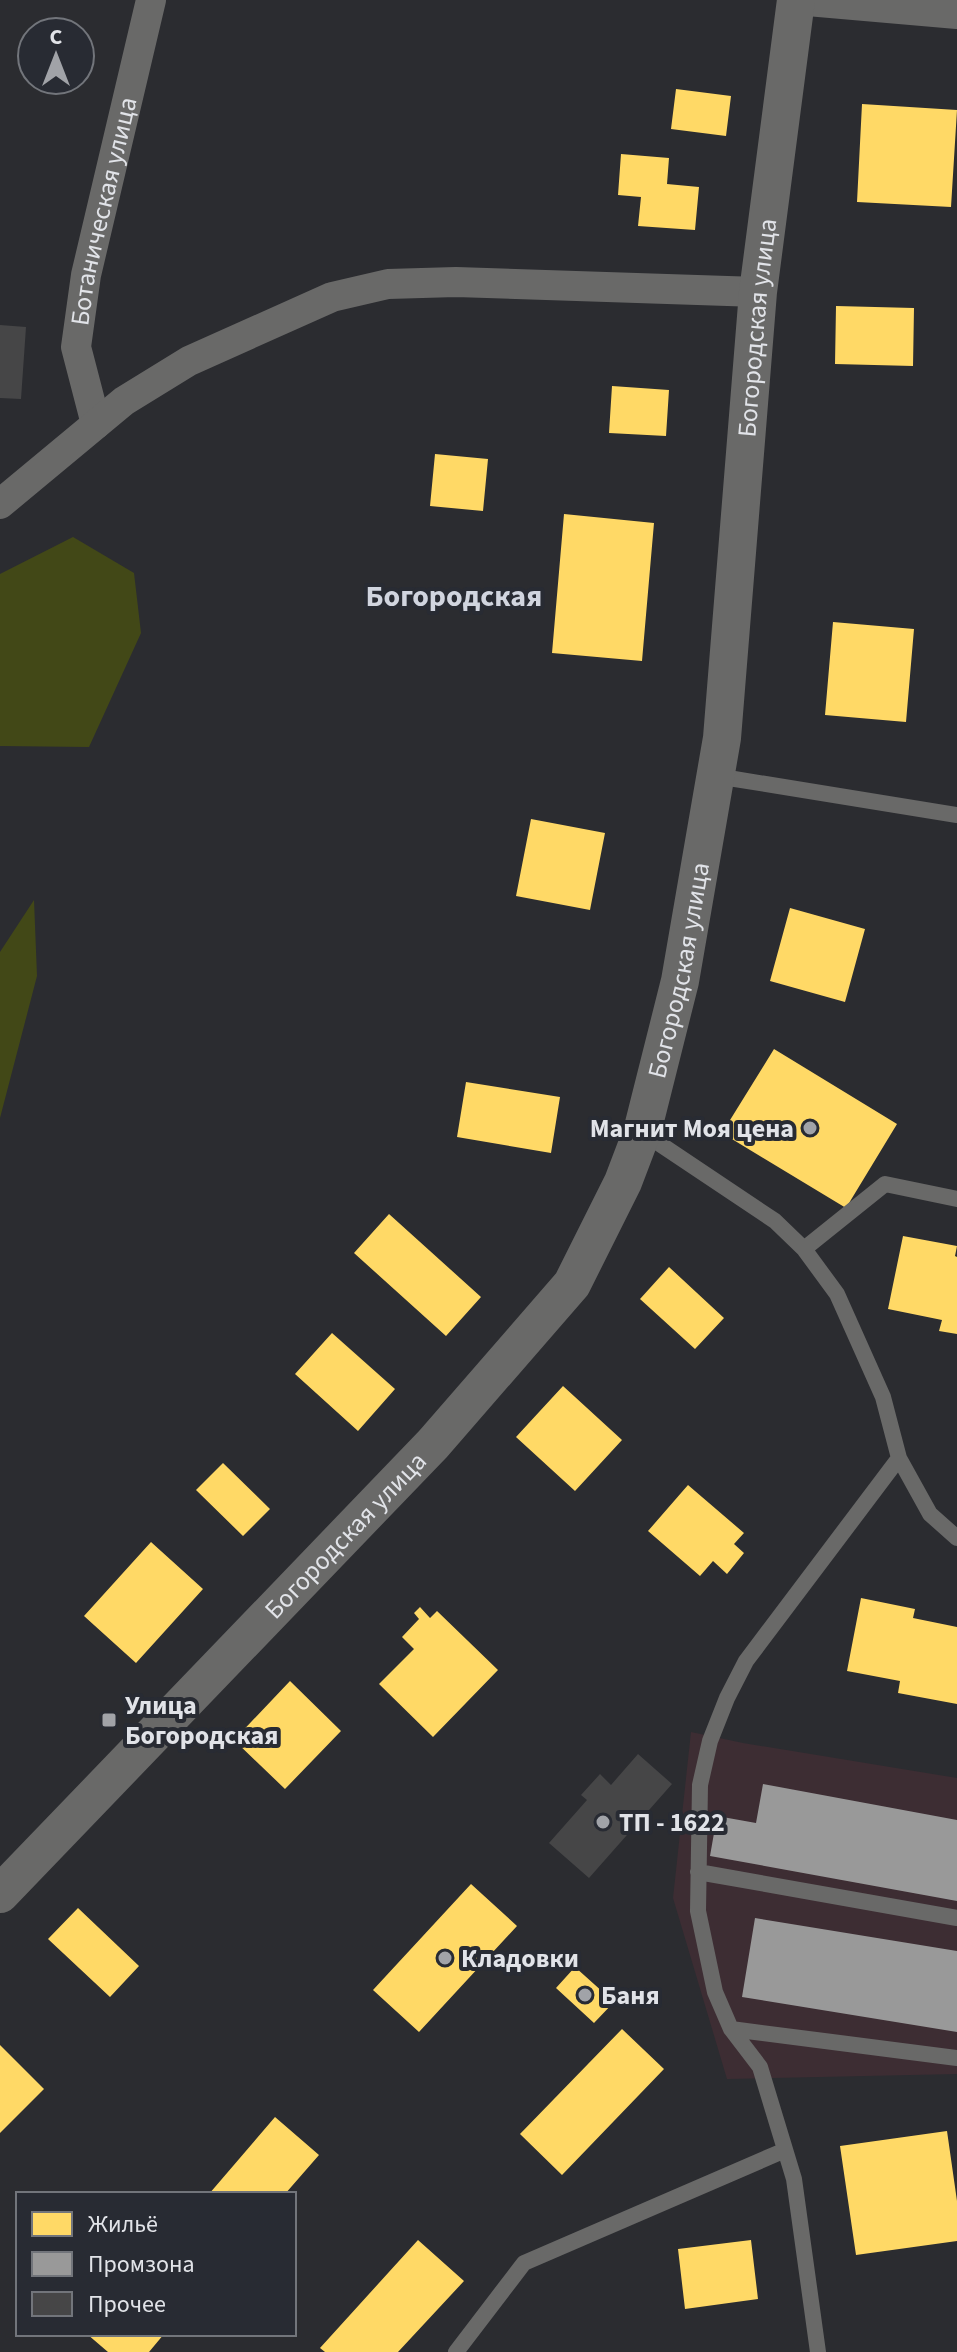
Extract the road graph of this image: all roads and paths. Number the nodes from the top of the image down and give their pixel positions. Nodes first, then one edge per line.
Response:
1 (151, 0) edge
2 (796, 0) edge
3 (957, 14) edge
4 (758, 292) junction
5 (96, 424) junction
6 (0, 504) edge
7 (716, 776) junction
8 (957, 815) edge
9 (642, 1132) junction
10 (957, 1199) edge
11 (804, 1249) junction
12 (899, 1458) junction
13 (957, 1538) edge
14 (698, 1872) junction
15 (0, 1894) edge
16 (957, 1918) edge
17 (731, 2029) junction
18 (957, 2058) edge
19 (783, 2151) junction
20 (456, 2352) edge
21 (818, 2352) edge

1 - 5 street, Ботаническая улица
2 - 3 street
2 - 4 street, Богородская улица
4 - 5 street
4 - 7 street, Богородская улица
5 - 6 street
7 - 8 lane
7 - 9 street, Богородская улица
9 - 11 lane
9 - 15 street, Богородская улица
10 - 11 lane
11 - 12 lane
12 - 13 lane
12 - 14 lane
14 - 16 lane
14 - 17 lane
17 - 18 lane
17 - 19 lane
19 - 20 lane
19 - 21 lane

